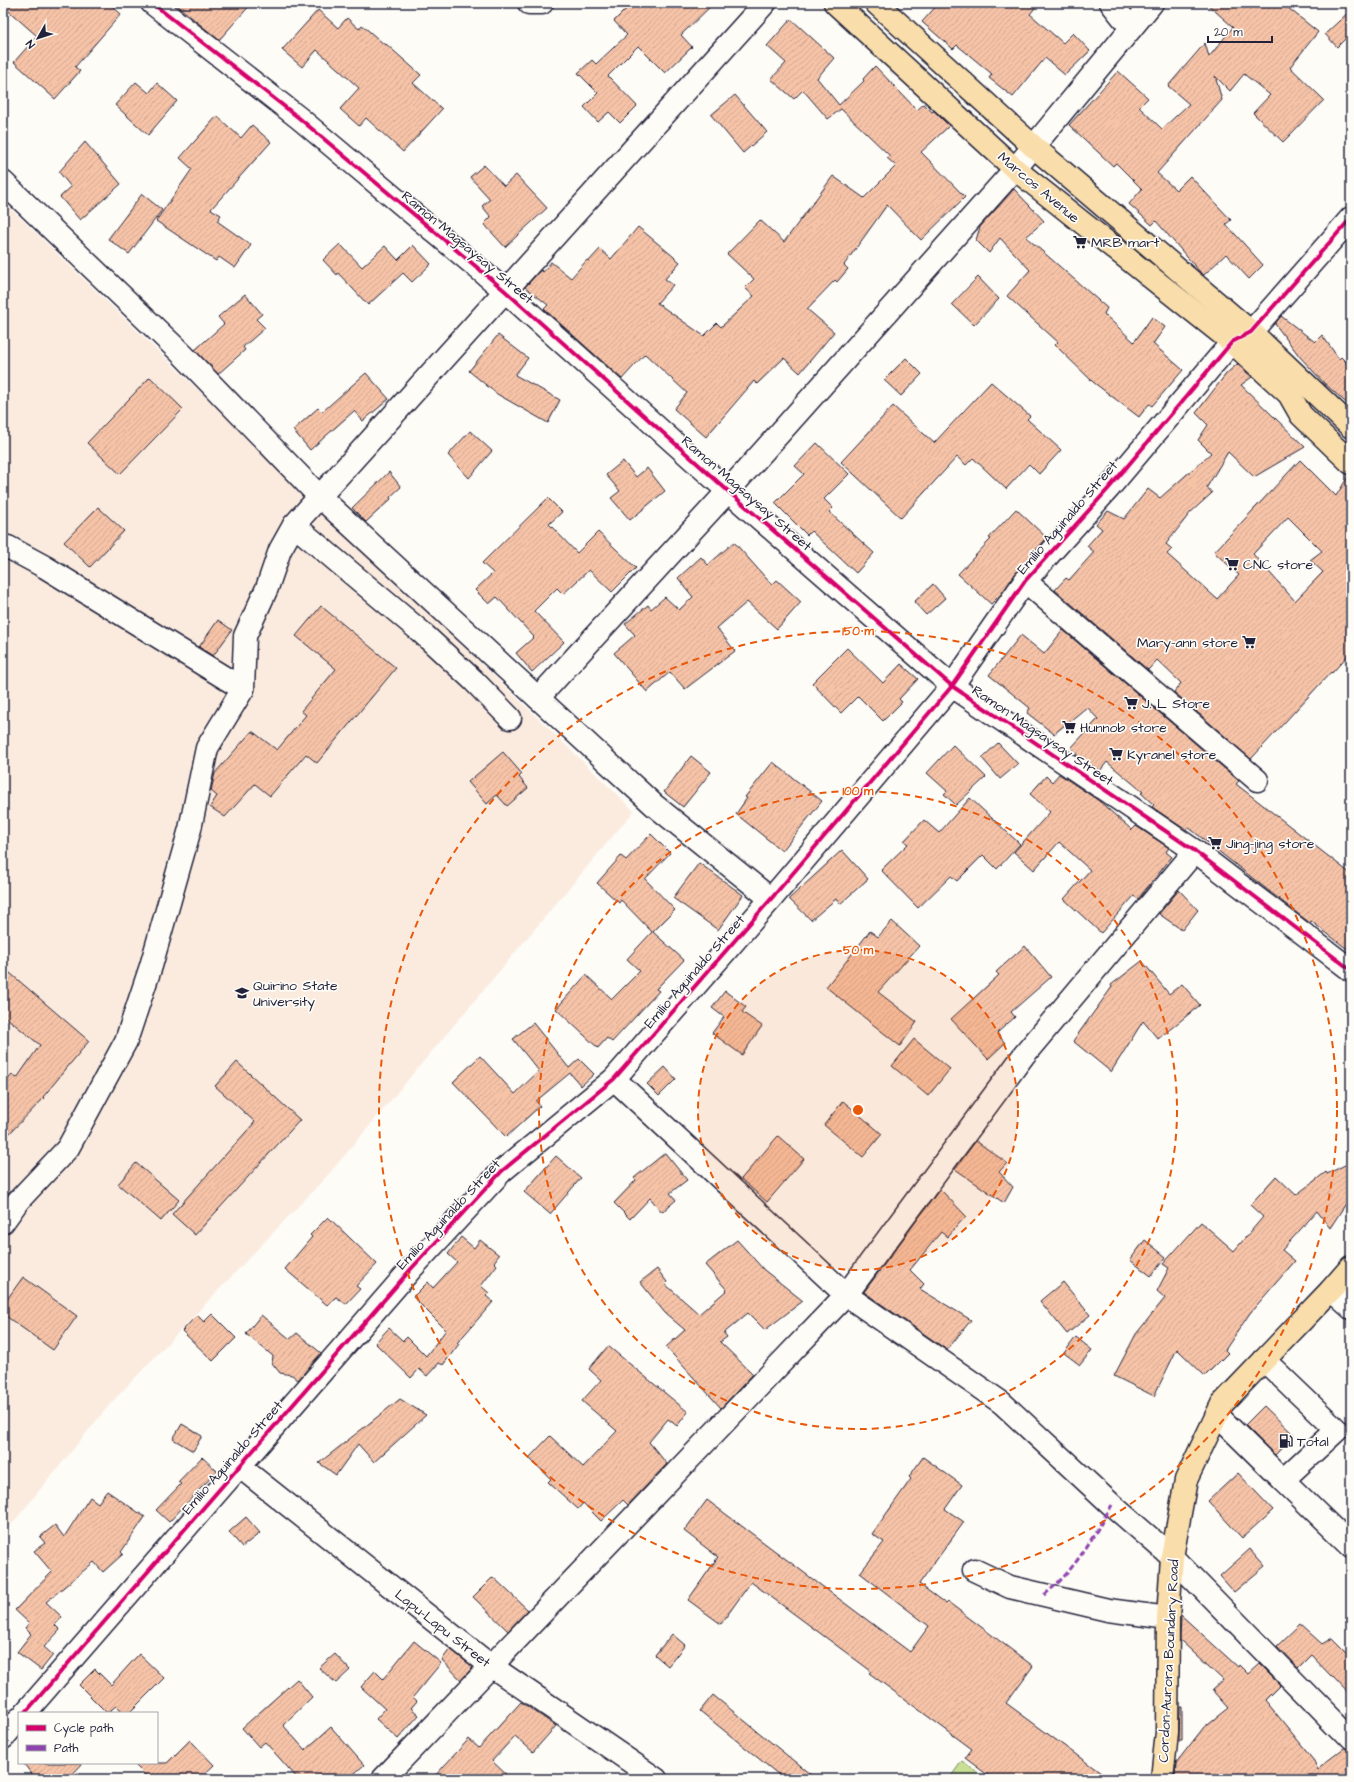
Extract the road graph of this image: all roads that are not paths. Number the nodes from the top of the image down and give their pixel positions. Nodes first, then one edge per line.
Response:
1 (152, 3) edge
2 (529, 3) edge
3 (542, 3) edge
4 (765, 3) edge
5 (835, 3) edge
6 (876, 3) edge
7 (1111, 3) edge
8 (1152, 3) edge
9 (1131, 28) junction
10 (1034, 147) junction
11 (1015, 169) junction
12 (3, 182) edge
13 (1351, 218) edge
14 (504, 290) junction
15 (1251, 332) junction
16 (1232, 342) junction
17 (1351, 427) edge
18 (1351, 463) edge
19 (728, 492) junction
20 (320, 496) junction
21 (294, 525) junction
22 (3, 546) edge
23 (1025, 581) junction
24 (952, 686) junction
25 (243, 689) junction
26 (538, 698) junction
27 (510, 718) dead end
28 (1257, 780) dead end
29 (1195, 851) junction
30 (771, 899) junction
31 (1351, 970) edge
32 (614, 1079) junction
33 (3, 1222) edge
34 (1351, 1267) edge
35 (1332, 1290) junction
36 (846, 1295) junction
37 (1351, 1308) edge
38 (1264, 1360) junction
39 (1217, 1415) junction
40 (239, 1466) junction
41 (1283, 1480) junction
42 (1351, 1546) edge
43 (1172, 1557) junction
44 (974, 1570) dead end
45 (1168, 1618) junction
46 (490, 1666) junction
47 (26, 1712) edge
48 (18, 1721) edge
49 (3, 1738) edge
50 (1351, 1740) edge
51 (383, 1779) edge
52 (656, 1779) edge
53 (1162, 1779) edge

1 - 14 street, Ramon Magsaysay Street
2 - 3 street
4 - 14 street
5 - 11 main road, Marcos Avenue
6 - 10 main road, Marcos Avenue
7 - 9 street
8 - 9 street
9 - 10 street
10 - 11 street
10 - 15 main road, Marcos Avenue
11 - 16 main road, Marcos Avenue
11 - 19 street
12 - 20 street
13 - 15 street, Emilio Aguinaldo Street
14 - 19 street, Ramon Magsaysay Street
14 - 20 street
15 - 16 street, Emilio Aguinaldo Street
15 - 17 main road, Marcos Avenue
16 - 18 main road, Marcos Avenue
16 - 23 street, Emilio Aguinaldo Street
19 - 24 street, Ramon Magsaysay Street
19 - 26 street
20 - 21 street
20 - 26 street
21 - 25 street
21 - 27 street
22 - 25 street
23 - 24 street, Emilio Aguinaldo Street
23 - 28 street
24 - 29 street, Ramon Magsaysay Street
24 - 30 street, Emilio Aguinaldo Street
25 - 33 street
26 - 30 street
29 - 31 street, Ramon Magsaysay Street
29 - 36 street
30 - 32 street, Emilio Aguinaldo Street
32 - 36 street
32 - 40 street, Emilio Aguinaldo Street
34 - 35 main road, Cordon-Aurora Boundary Road
35 - 37 street
35 - 38 main road, Cordon-Aurora Boundary Road
36 - 43 street
36 - 46 street
38 - 39 main road, Cordon-Aurora Boundary Road
38 - 41 street
39 - 41 street
39 - 43 main road, Cordon-Aurora Boundary Road
40 - 46 street, Lapu-Lapu Street
40 - 47 street, Emilio Aguinaldo Street
41 - 42 street
43 - 45 main road, Cordon-Aurora Boundary Road
43 - 50 street
44 - 45 street
45 - 53 main road, Cordon-Aurora Boundary Road
46 - 51 street
46 - 52 street, Lapu-Lapu Street
48 - 49 street

